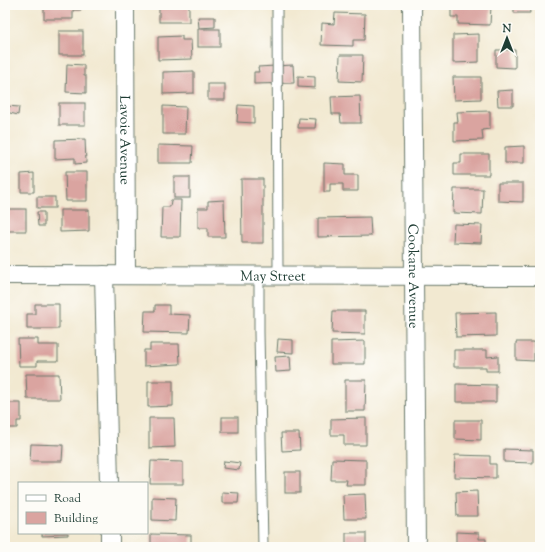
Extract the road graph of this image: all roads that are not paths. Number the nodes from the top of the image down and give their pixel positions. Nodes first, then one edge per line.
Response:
1 (125, 5) edge
2 (277, 5) edge
3 (412, 5) edge
4 (5, 275) edge
5 (104, 275) junction
6 (126, 275) junction
7 (278, 275) junction
8 (259, 276) junction
9 (414, 276) junction
10 (540, 276) edge
11 (109, 482) edge
12 (110, 534) edge
13 (110, 547) edge
14 (263, 547) edge
15 (416, 547) edge

1 - 6 street, Lavoie Avenue
2 - 7 lane
3 - 9 street, Cookane Avenue
4 - 5 street, May Street
5 - 6 street, May Street
5 - 11 street
6 - 8 street, May Street
7 - 8 street, May Street
7 - 9 street, May Street
8 - 14 lane
9 - 10 street, May Street
9 - 15 street, Cookane Avenue
12 - 13 street

